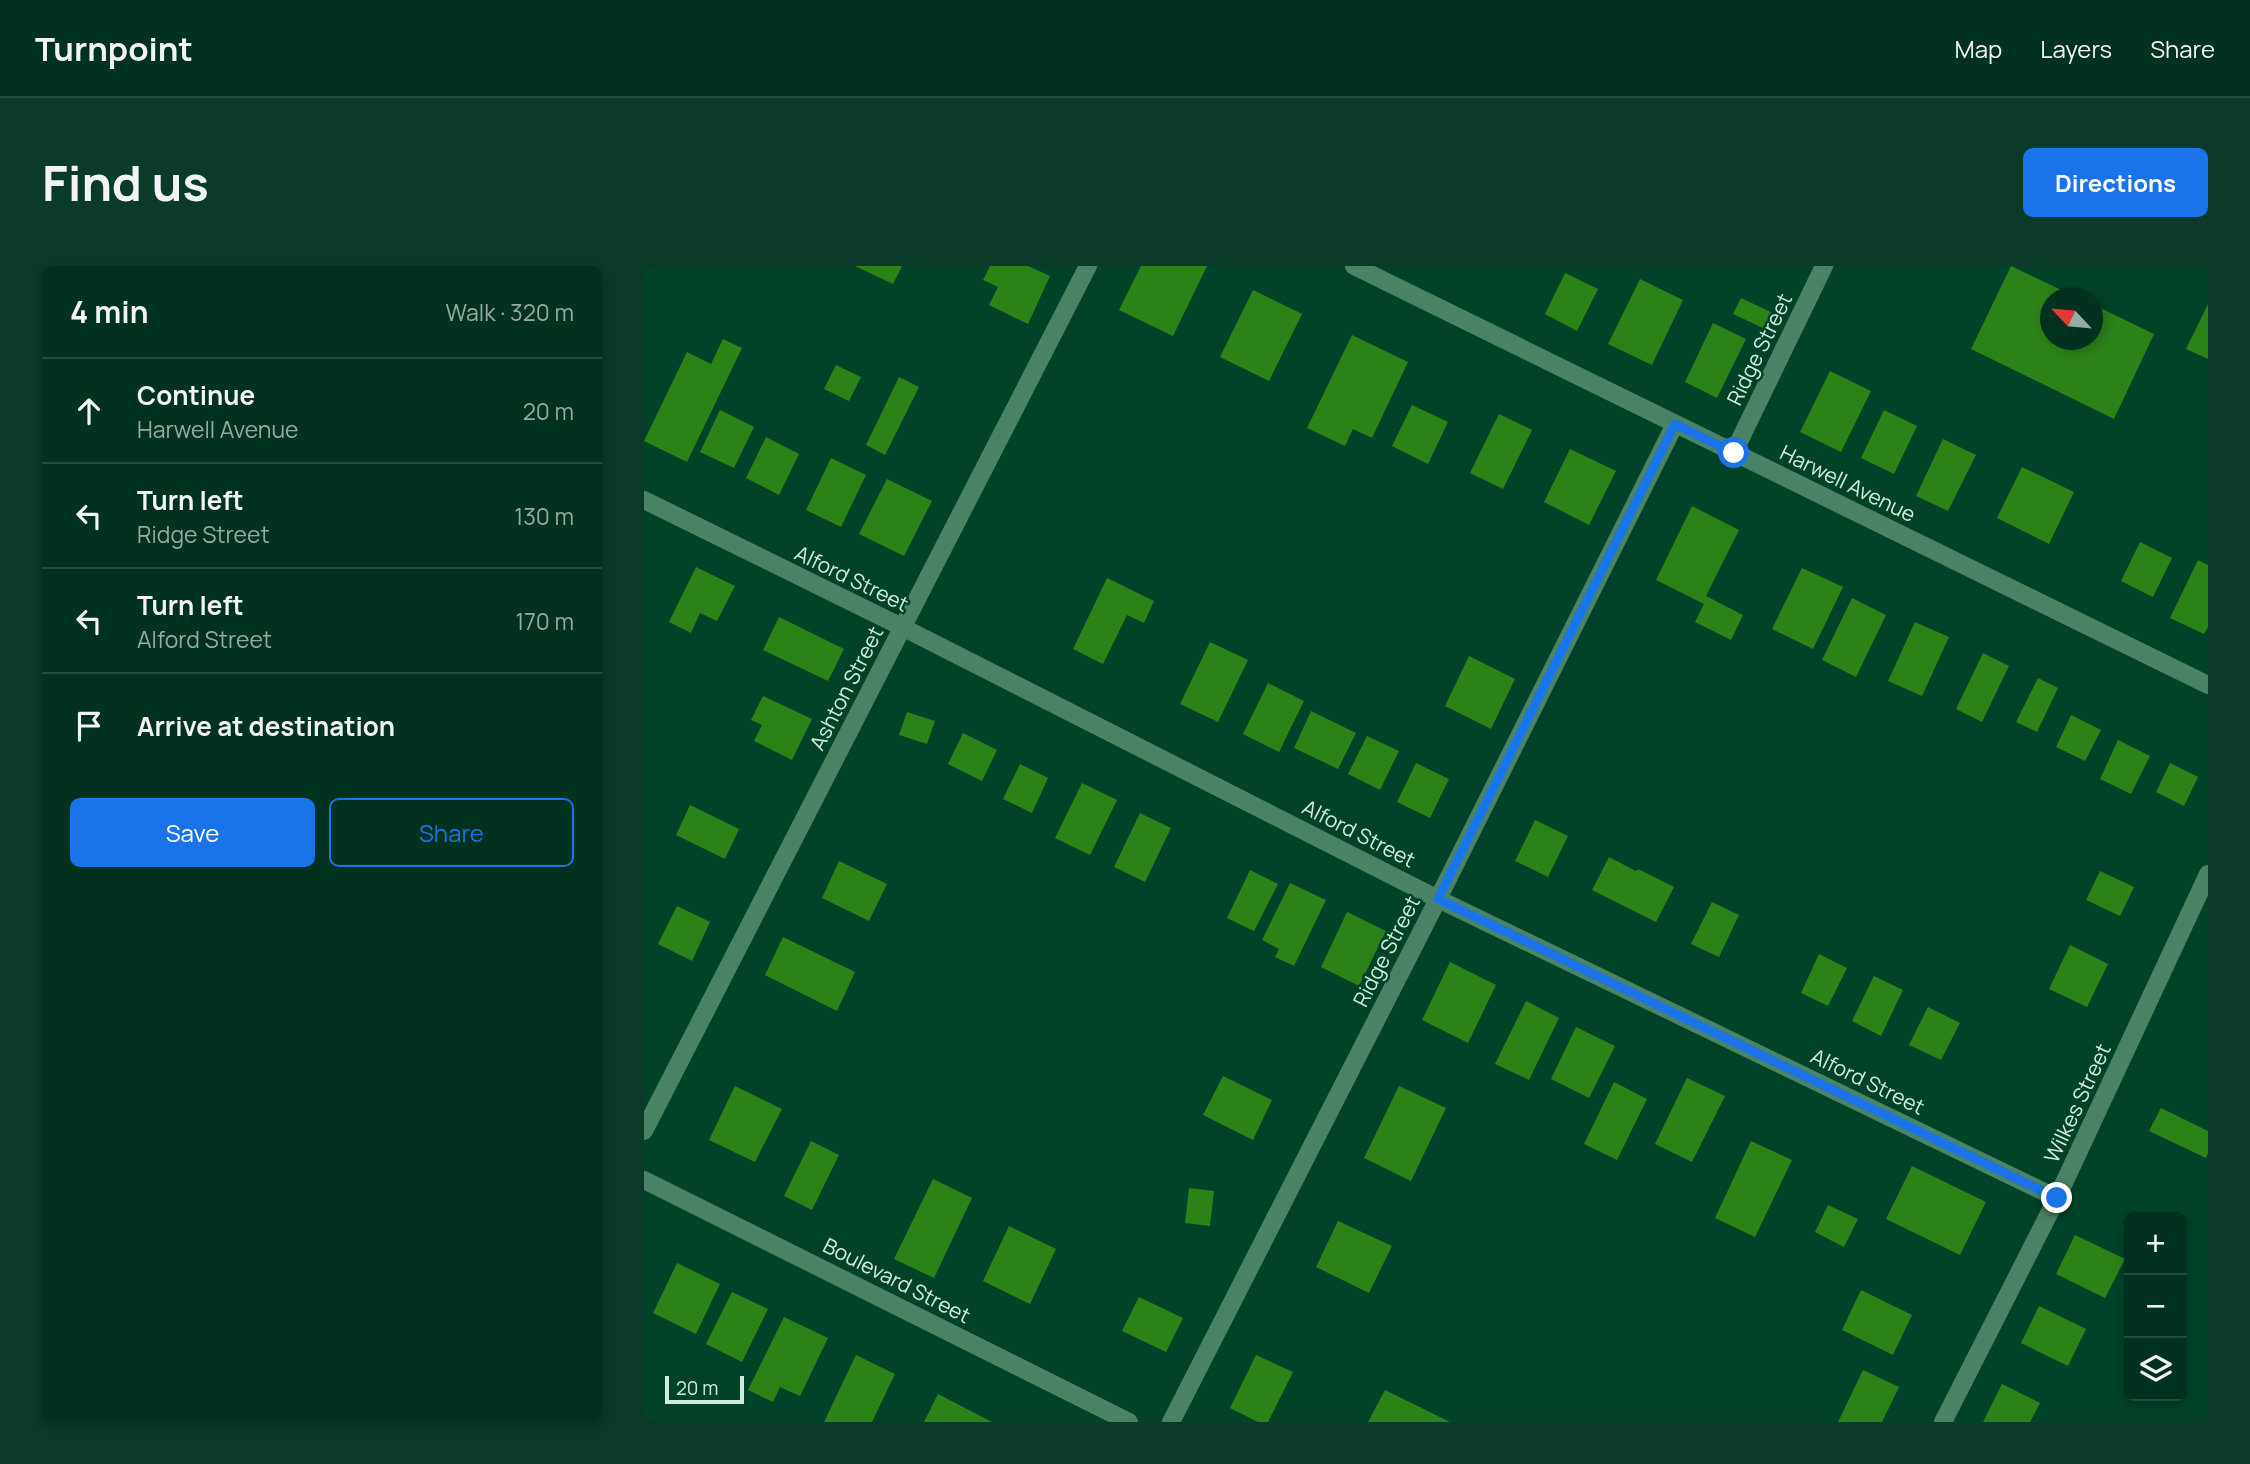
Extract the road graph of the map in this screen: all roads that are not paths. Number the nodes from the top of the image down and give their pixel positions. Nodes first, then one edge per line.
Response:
1 (1087, 266) edge
2 (1354, 266) edge
3 (1824, 266) edge
4 (1675, 424) junction
5 (1734, 453) junction
6 (644, 500) edge
7 (902, 627) junction
8 (2208, 685) edge
9 (2208, 874) edge
10 (1438, 899) junction
11 (644, 1131) edge
12 (644, 1180) edge
13 (2057, 1198) junction
14 (1129, 1422) edge
15 (1171, 1422) edge
16 (1943, 1422) edge

1 - 7 street, Ashton Street
2 - 4 street, Harwell Avenue
3 - 5 street, Ridge Street
4 - 5 street, Harwell Avenue
4 - 10 street, Ridge Street
5 - 8 street, Harwell Avenue
6 - 7 street, Alford Street
7 - 10 street, Alford Street
7 - 11 street, Ashton Street
9 - 13 street, Wilkes Street
10 - 13 street, Alford Street
10 - 15 street, Ridge Street
12 - 14 street, Boulevard Street
13 - 16 street, Wilkes Street

